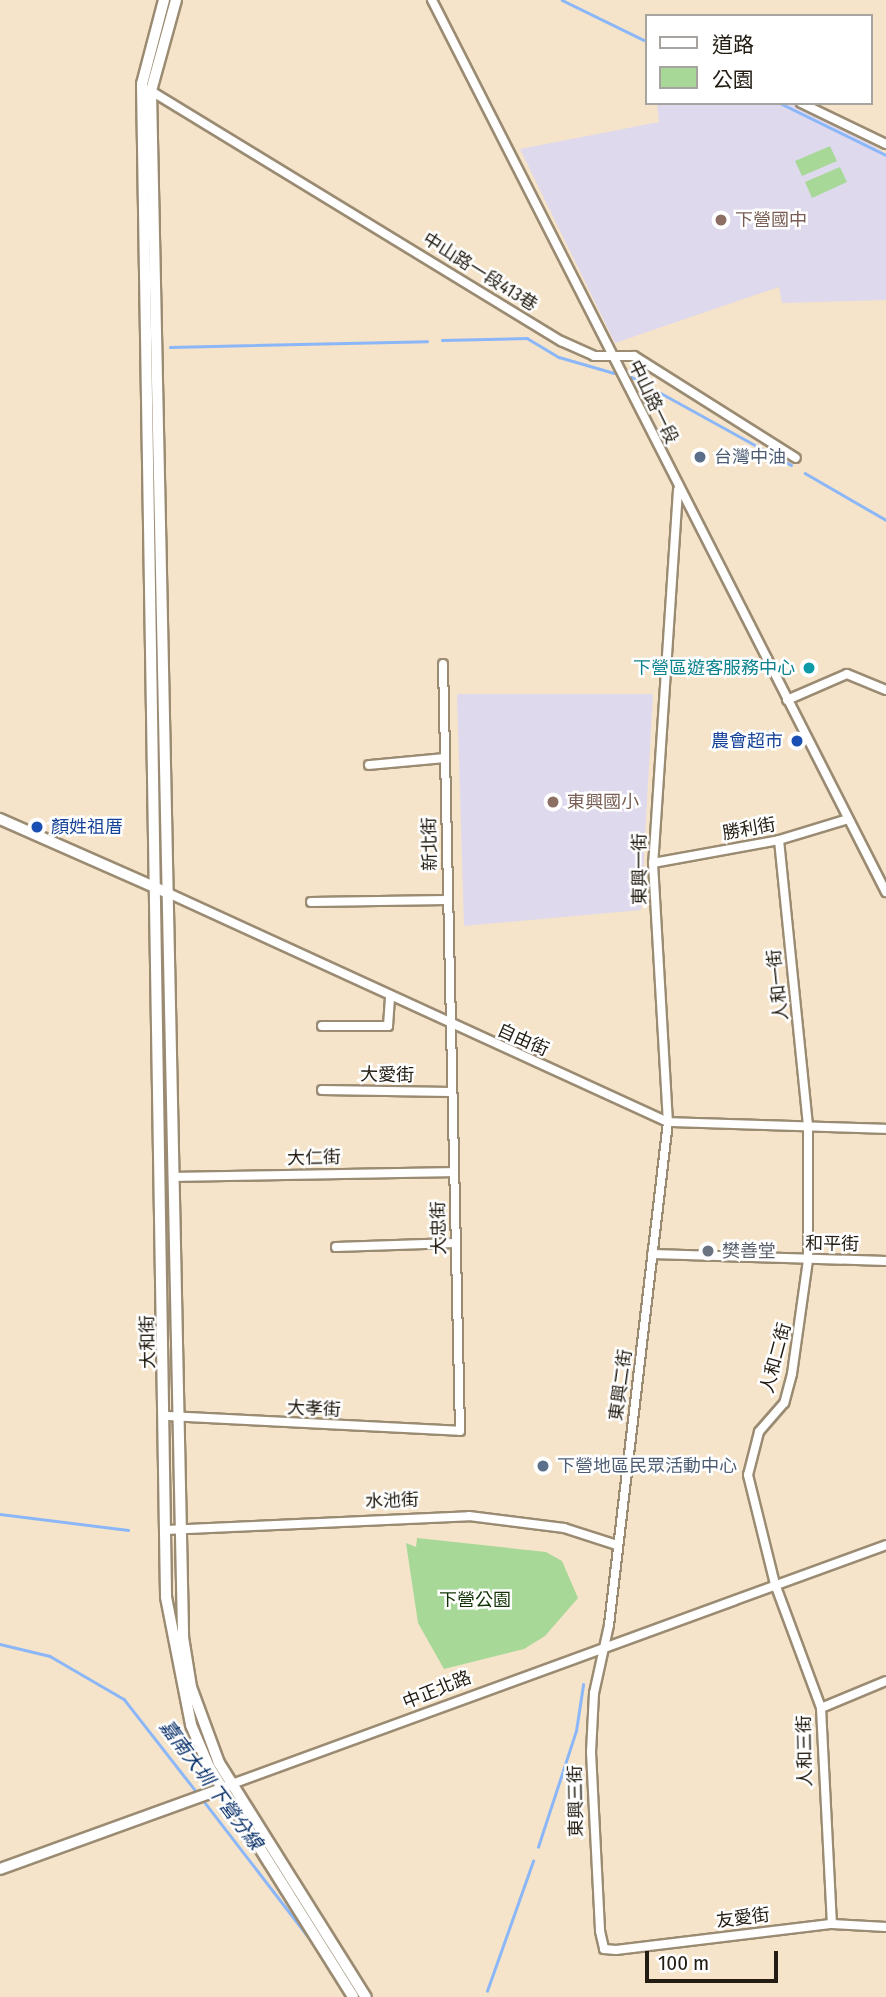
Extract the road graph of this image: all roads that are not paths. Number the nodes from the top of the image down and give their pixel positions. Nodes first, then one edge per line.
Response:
1 (164, 0) edge
2 (176, 0) edge
3 (432, 0) edge
4 (151, 92) junction
5 (805, 105) edge
6 (886, 144) edge
7 (613, 355) junction
8 (796, 458) dead end
9 (678, 490) junction
10 (443, 664) dead end
11 (886, 690) edge
12 (787, 700) junction
13 (444, 758) junction
14 (369, 765) dead end
15 (0, 819) edge
16 (848, 819) junction
17 (779, 840) junction
18 (653, 863) junction
19 (157, 886) junction
20 (886, 892) edge
21 (168, 893) junction
22 (447, 900) junction
23 (311, 902) dead end
24 (390, 996) junction
25 (449, 1023) junction
26 (322, 1026) dead end
27 (322, 1090) dead end
28 (451, 1092) junction
29 (668, 1122) junction
30 (808, 1126) junction
31 (886, 1129) edge
32 (453, 1172) junction
33 (174, 1177) junction
34 (455, 1243) junction
35 (336, 1247) dead end
36 (652, 1254) junction
37 (808, 1259) junction
38 (886, 1261) edge
39 (172, 1417) junction
40 (460, 1431) joint
41 (172, 1530) junction
42 (617, 1545) junction
43 (886, 1545) edge
44 (775, 1584) junction
45 (600, 1651) junction
46 (886, 1681) edge
47 (821, 1707) junction
48 (232, 1784) junction
49 (221, 1789) junction
50 (0, 1868) edge
51 (832, 1924) junction
52 (886, 1927) edge
53 (604, 1949) joint
54 (353, 1997) edge
55 (366, 1997) edge

1 - 19 main road, 大和街
2 - 4 main road, 大和街
3 - 7 street, 中山路一段
4 - 7 street, 中山路一段413巷
4 - 21 main road, 大和街
5 - 6 street
7 - 8 street, 中山路一段413巷
7 - 9 street, 中山路一段
9 - 12 street, 中山路一段
9 - 18 street, 東興一街
10 - 13 street, 新北街
11 - 12 street
12 - 16 street, 中山路一段
13 - 14 street
13 - 22 street, 新北街
15 - 19 street
16 - 17 street, 勝利街
16 - 20 street, 中山路一段
17 - 18 street, 勝利街
17 - 30 street, 人和一街
18 - 29 street, 東興一街
19 - 21 street
19 - 39 main road, 大和街
21 - 24 street, 自由街
21 - 33 main road, 大和街
22 - 23 street
22 - 25 street, 新北街
24 - 25 street, 自由街
24 - 26 street
25 - 28 street, 大忠街
25 - 29 street, 自由街
27 - 28 street, 大愛街
28 - 32 street, 大忠街
29 - 30 street, 自由街
29 - 36 street, 東興二街
30 - 31 street, 自由街
30 - 37 street, 人和二街
32 - 33 street, 大仁街
32 - 34 street, 大忠街
33 - 39 main road, 大和街
34 - 35 street
34 - 40 street, 大忠街
36 - 37 street, 和平街
36 - 42 street, 東興二街
37 - 38 street, 和平街
37 - 44 street, 人和二街
39 - 40 street, 大孝街
39 - 41 main road, 大和街
41 - 42 street, 水池街
41 - 48 main road, 大和街
41 - 49 main road, 大和街
42 - 45 street, 東興二街
43 - 44 street, 中正北路
44 - 45 street, 中正北路
44 - 47 street, 人和三街
45 - 48 street, 中正北路
45 - 53 street, 東興三街
46 - 47 street
47 - 51 street, 人和三街
48 - 49 street, 中正北路
48 - 55 main road, 大和街
49 - 50 street, 中正北路
49 - 54 main road, 大和街
51 - 52 street, 友愛街
51 - 53 street, 友愛街

